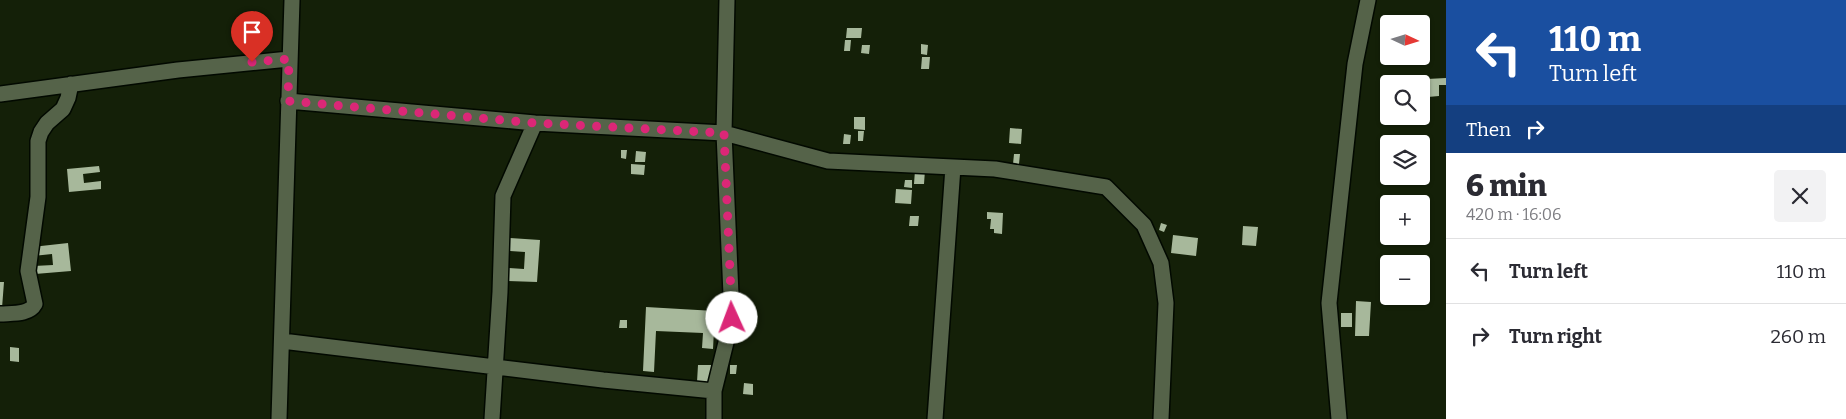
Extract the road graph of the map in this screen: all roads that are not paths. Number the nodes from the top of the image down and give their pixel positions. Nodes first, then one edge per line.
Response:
1 (292, 0) edge
2 (728, 0) edge
3 (1368, 0) edge
4 (289, 59) junction
5 (71, 84) junction
6 (0, 94) edge
7 (288, 101) junction
8 (535, 123) junction
9 (724, 133) junction
10 (953, 167) junction
11 (0, 314) edge
12 (282, 341) junction
13 (494, 367) junction
14 (714, 391) junction
15 (279, 419) edge
16 (492, 419) edge
17 (714, 419) edge
18 (935, 419) edge
19 (1161, 419) edge
20 (1339, 419) edge

1 - 4 street
2 - 9 street
3 - 20 street
4 - 5 street
4 - 7 street
5 - 6 street
5 - 11 street
7 - 8 street
7 - 12 street
8 - 9 street
8 - 13 street
9 - 10 street
9 - 14 street
10 - 18 street
10 - 19 street
12 - 13 street
12 - 15 street
13 - 14 street
13 - 16 street
14 - 17 street

